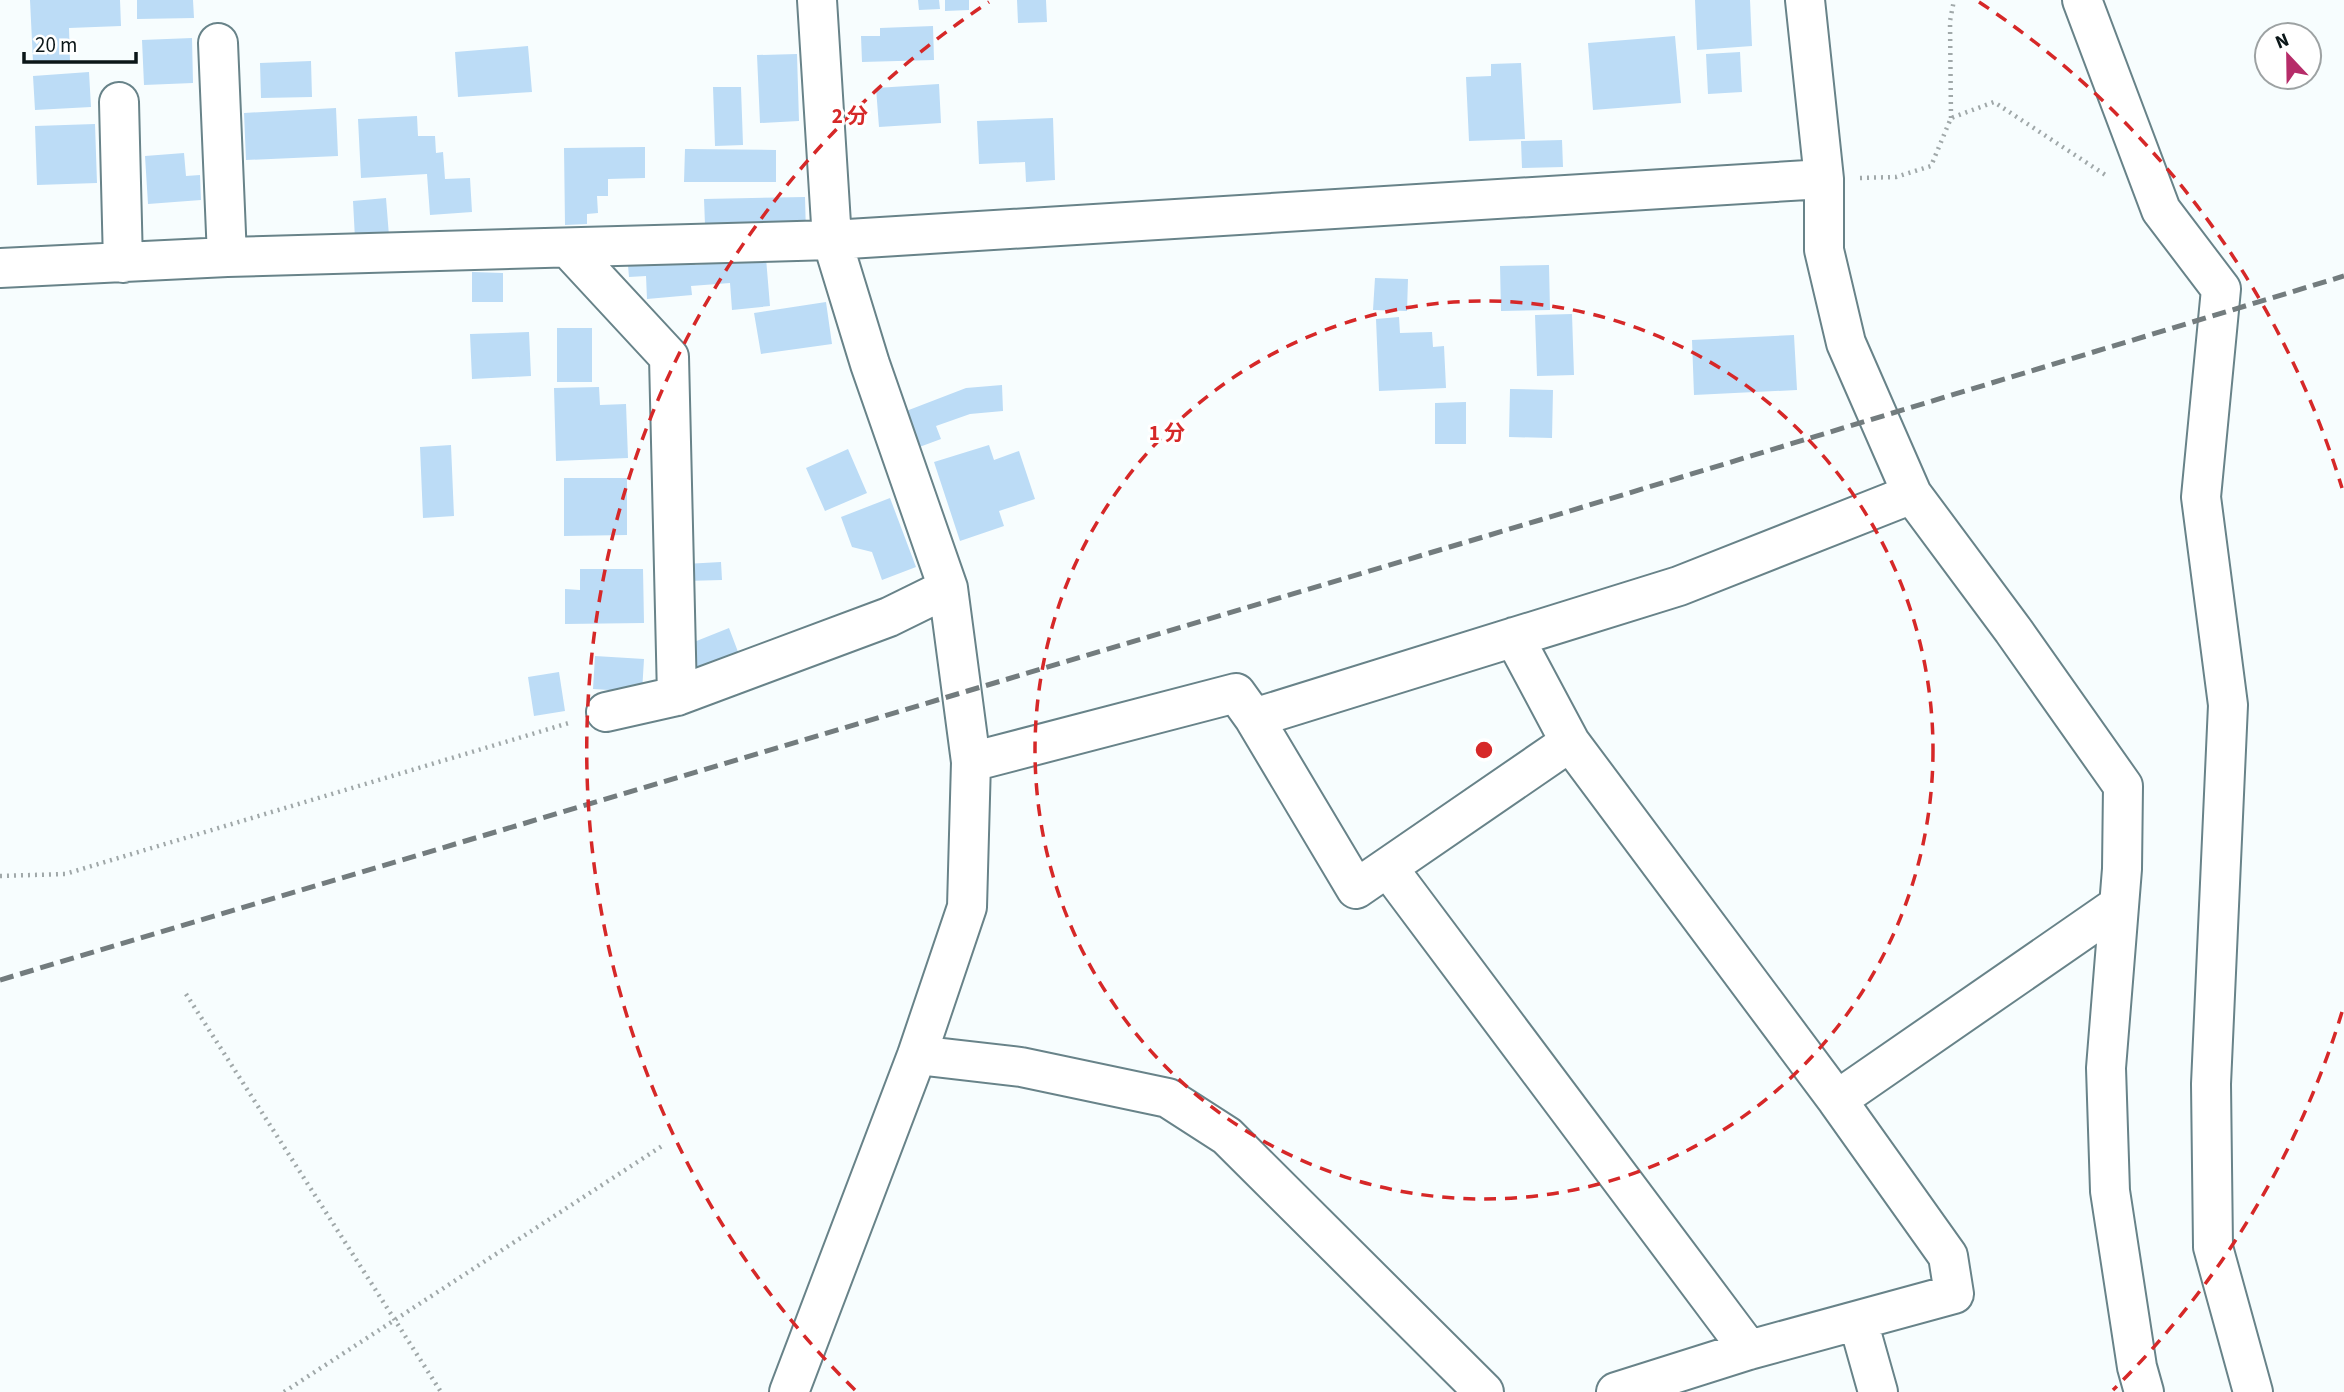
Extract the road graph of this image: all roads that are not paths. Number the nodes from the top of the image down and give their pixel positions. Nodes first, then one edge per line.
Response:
1 (817, 0) edge
2 (1805, 0) edge
3 (2082, 0) edge
4 (218, 43) dead end
5 (119, 102) dead end
6 (1824, 179) junction
7 (832, 240) junction
8 (568, 248) junction
9 (227, 257) junction
10 (123, 263) junction
11 (0, 268) edge
12 (1912, 494) junction
13 (948, 587) junction
14 (1514, 637) junction
15 (677, 696) junction
16 (606, 712) road end
17 (1254, 718) junction
18 (1570, 742) junction
19 (971, 762) junction
20 (1388, 868) junction
21 (2119, 905) junction
22 (917, 1055) junction
23 (1838, 1100) junction
24 (1858, 1321) junction
25 (1749, 1350) junction
26 (789, 1392) edge
27 (1484, 1392) edge
28 (1616, 1392) edge
29 (1878, 1392) edge
30 (2144, 1392) edge
31 (2253, 1392) edge

1 - 7 street
2 - 6 street
3 - 31 street
4 - 9 street
5 - 10 street
6 - 7 street
6 - 12 street
7 - 8 street
7 - 13 street
8 - 9 street
8 - 15 street
9 - 10 street
10 - 11 street
12 - 14 street
12 - 21 street
13 - 15 street
13 - 19 street
14 - 17 street
14 - 18 street
15 - 16 street
17 - 19 street
17 - 20 street
18 - 20 street
18 - 23 street
19 - 22 street
20 - 25 street
21 - 23 street
21 - 30 street
22 - 26 street
22 - 27 street
23 - 24 street
24 - 25 street
24 - 29 street
25 - 28 street

